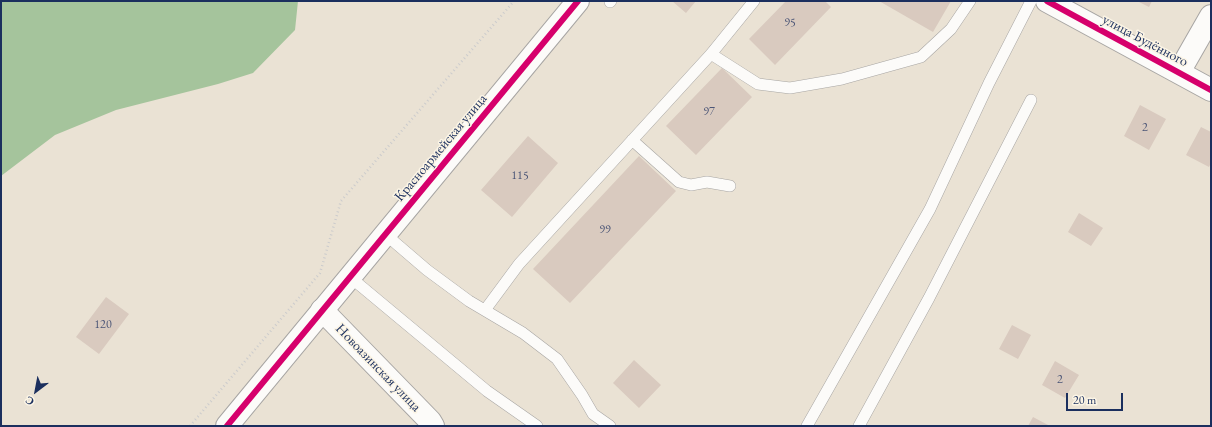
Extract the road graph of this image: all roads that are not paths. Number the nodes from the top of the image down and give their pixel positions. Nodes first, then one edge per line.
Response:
1 (578, 1) edge
2 (754, 1) edge
3 (970, 1) edge
4 (1031, 1) edge
5 (1047, 1) edge
6 (1211, 16) edge
7 (710, 54) junction
8 (1179, 72) junction
9 (1211, 90) edge
10 (1031, 100) dead end
11 (632, 140) junction
12 (730, 186) dead end
13 (385, 234) junction
14 (350, 277) junction
15 (322, 310) junction
16 (485, 310) junction
17 (227, 426) edge
18 (433, 426) edge
19 (537, 426) edge
20 (610, 426) edge
21 (807, 426) edge
22 (859, 426) edge

1 - 13 street, Красноармейская улица
2 - 7 lane
3 - 7 lane
4 - 21 lane
5 - 8 street, улица Будённого
6 - 8 street
7 - 11 lane
8 - 9 street, улица Будённого
10 - 22 lane
11 - 12 lane
11 - 16 lane
13 - 14 street, Красноармейская улица
13 - 16 lane
14 - 15 street, Красноармейская улица
14 - 19 lane
15 - 17 street, Красноармейская улица
15 - 18 street, Новоазинская улица
16 - 20 lane

